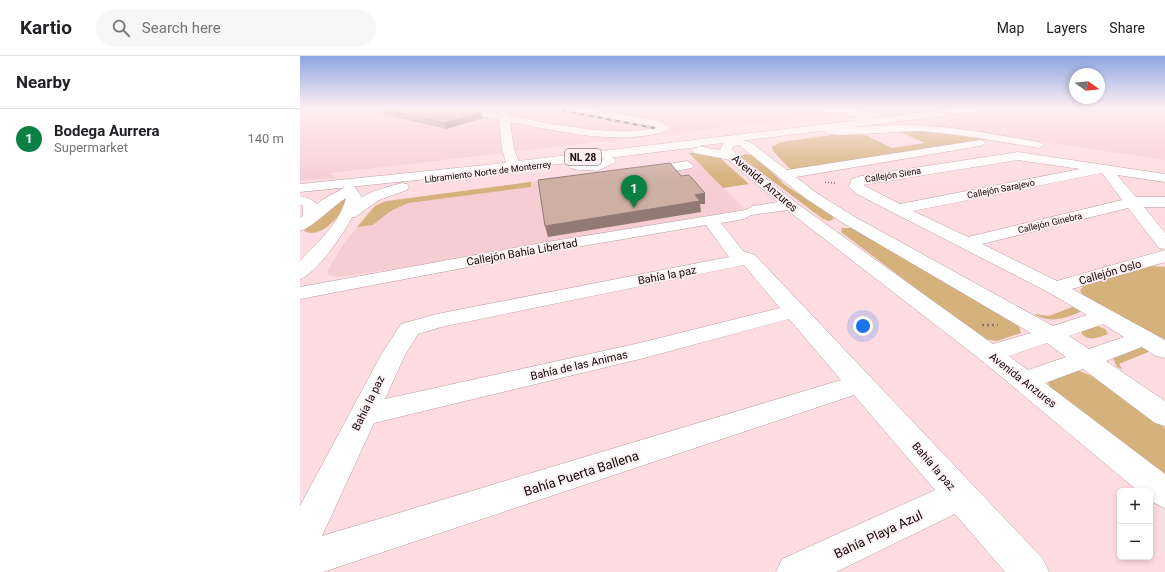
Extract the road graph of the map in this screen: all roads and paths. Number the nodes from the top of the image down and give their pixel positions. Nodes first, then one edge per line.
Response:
1 (506, 132) edge
2 (604, 132) edge
3 (654, 132) edge
4 (780, 132) edge
5 (793, 132) edge
6 (817, 132) edge
7 (820, 132) edge
8 (951, 132) edge
9 (774, 138) junction
10 (1001, 139) junction
11 (738, 147) junction
12 (1052, 147) dead end
13 (647, 149) junction
14 (674, 152) junction
15 (514, 167) junction
16 (1105, 168) junction
17 (543, 169) junction
18 (490, 171) junction
19 (633, 173) edge
20 (784, 175) junction
21 (1165, 178) edge
22 (406, 186) junction
23 (349, 189) junction
24 (300, 191) edge
25 (300, 200) edge
26 (1132, 202) junction
27 (1165, 202) edge
28 (790, 205) junction
29 (898, 209) junction
30 (349, 214) junction
31 (710, 220) junction
32 (849, 220) junction
33 (305, 221) edge
34 (820, 228) junction
35 (333, 234) junction
36 (1162, 237) edge
37 (300, 238) edge
38 (966, 243) junction
39 (1165, 256) edge
40 (748, 259) junction
41 (300, 273) edge
42 (1055, 288) junction
43 (300, 293) edge
44 (795, 311) junction
45 (1106, 316) junction
46 (1004, 325) dead end
47 (979, 326) dead end
48 (1050, 334) junction
49 (1155, 344) edge
50 (990, 354) junction
51 (1088, 359) junction
52 (1024, 381) junction
53 (861, 383) junction
54 (1165, 415) edge
55 (362, 416) junction
56 (1165, 493) edge
57 (960, 495) junction
58 (300, 542) edge
59 (300, 561) edge
60 (804, 570) edge
61 (1030, 572) edge

1 - 15 street
2 - 3 street
4 - 13 street, Libramiento Norte de Monterrey / NL 28
5 - 11 street
6 - 11 street, Libramiento Norte de Monterrey / NL 28
7 - 9 street
8 - 10 street
9 - 11 street
9 - 11 street
10 - 12 street
10 - 20 street
11 - 13 street
11 - 14 street
11 - 15 street, Libramiento Norte de Monterrey / NL 28
11 - 20 street, Avenida Anzures
11 - 28 street, Avenida Anzures
13 - 15 street, Libramiento Norte de Monterrey / NL 28
14 - 17 street
14 - 19 street
15 - 18 street, Libramiento Norte de Monterrey / NL 28
16 - 21 street, Callejón Siena
16 - 26 street
16 - 29 street, Callejón Sarajevo
16 - 29 street, Callejón Siena
17 - 18 street
17 - 22 street
18 - 22 street
18 - 23 street, Libramiento Norte de Monterrey / NL 28
18 - 24 street, Libramiento Norte de Monterrey / NL 28
20 - 32 street, Avenida Anzures
22 - 30 street
23 - 24 street, Libramiento Norte de Monterrey
23 - 30 street
23 - 33 street
25 - 33 street
26 - 27 street, Callejón Ginebra
26 - 36 street
26 - 38 street, Callejón Ginebra
28 - 31 street, Callejón Bahía Libertad
28 - 34 street, Avenida Anzures
29 - 38 street, Callejón Siena
30 - 35 street
31 - 40 street
31 - 43 street, Callejón Bahía Libertad
32 - 34 street
32 - 48 street, Avenida Anzures
34 - 50 street, Avenida Anzures
35 - 37 street
35 - 41 street
38 - 42 street, Callejón Siena
39 - 42 street, Callejón Oslo
40 - 44 street, Bahía la paz
40 - 55 street, Bahía la paz
42 - 45 street, Callejón Siena
44 - 53 street, Bahía la paz
44 - 55 street, Bahía de las Animas
45 - 48 street
45 - 49 street, Callejón Siena
46 - 47 path
48 - 50 street
48 - 51 street, Avenida Anzures
49 - 51 street, Callejón Siena
50 - 52 street, Avenida Anzures
51 - 52 street, Callejón Siena
51 - 54 street, Avenida Anzures
52 - 56 street, Avenida Anzures
53 - 57 street, Bahía la paz
53 - 59 street, Bahía Puerta Ballena
55 - 58 street, Bahía la paz
57 - 60 street, Bahía Playa Azul
57 - 61 street, Bahía la paz

